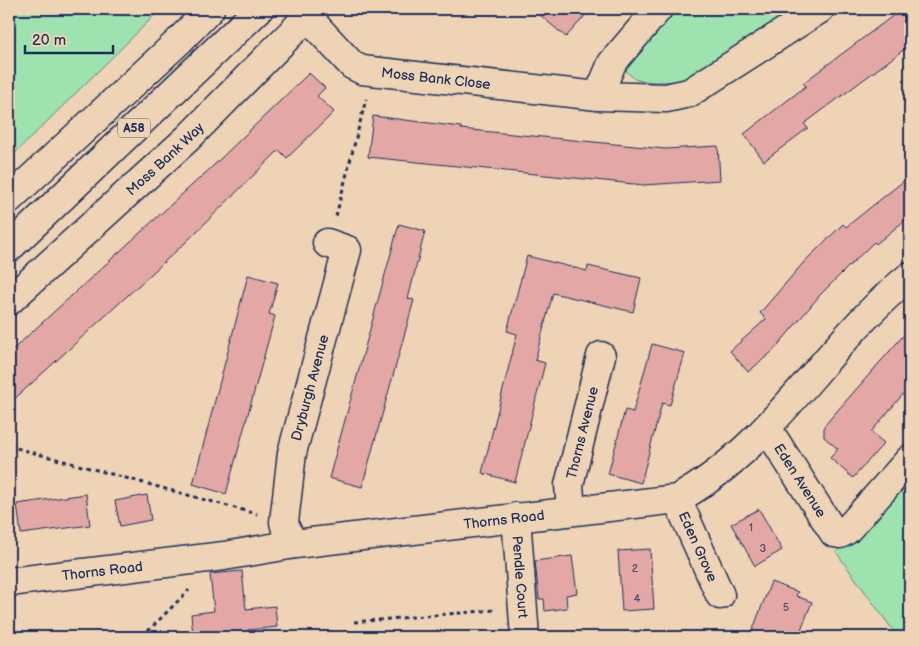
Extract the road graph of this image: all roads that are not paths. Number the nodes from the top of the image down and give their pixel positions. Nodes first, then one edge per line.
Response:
1 (210, 9) edge
2 (259, 9) edge
3 (658, 9) edge
4 (820, 9) edge
5 (308, 11) edge
6 (598, 96) junction
7 (9, 199) edge
8 (327, 243) road end
9 (9, 248) edge
10 (910, 276) edge
11 (9, 301) edge
12 (601, 356) dead end
13 (767, 428) junction
14 (910, 459) edge
15 (677, 499) junction
16 (571, 511) junction
17 (516, 517) junction
18 (289, 533) junction
19 (9, 582) edge
20 (720, 595) dead end
21 (525, 637) edge

1 - 7 main road, A58
2 - 9 main road, A58
3 - 6 main road
4 - 6 main road, Moss Bank Close
5 - 6 main road, Moss Bank Close
5 - 11 main road, Moss Bank Way
8 - 18 main road, Dryburgh Avenue
10 - 13 main road, Thorns Road
12 - 16 main road, Thorns Avenue
13 - 14 main road, Eden Avenue
13 - 15 main road, Thorns Road
15 - 16 main road, Thorns Road
15 - 20 main road, Eden Grove
16 - 17 main road, Thorns Road
17 - 18 main road, Thorns Road
17 - 21 main road, Pendle Court
18 - 19 main road, Thorns Road

